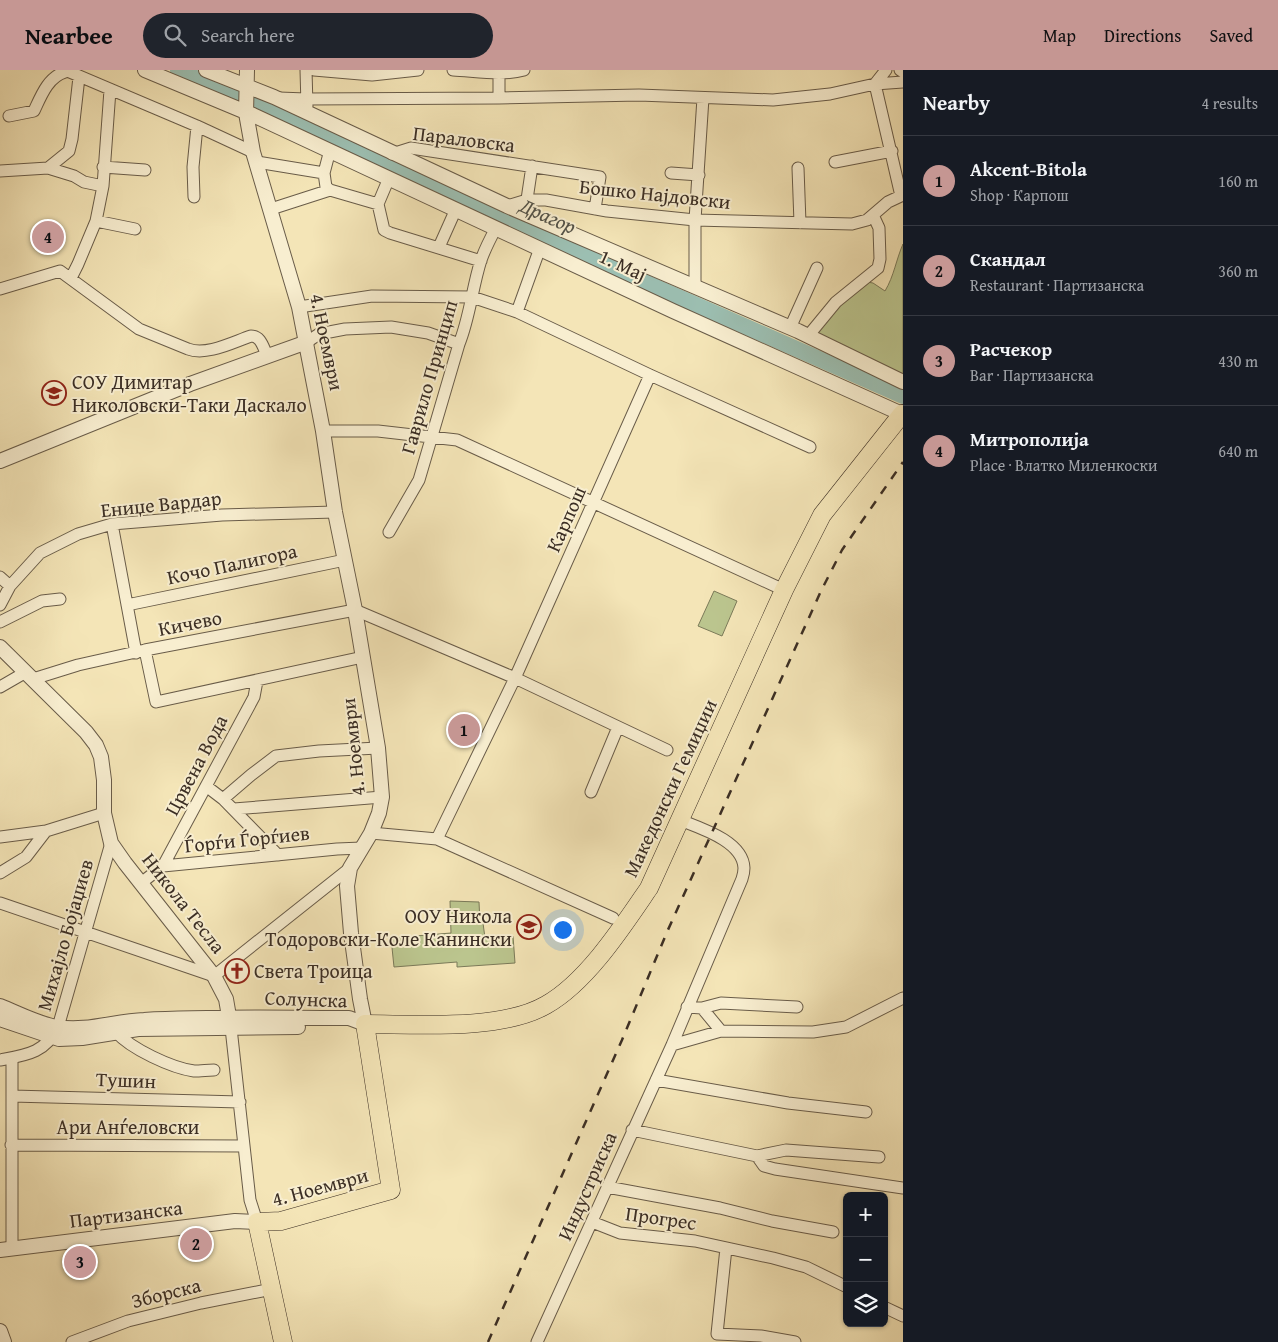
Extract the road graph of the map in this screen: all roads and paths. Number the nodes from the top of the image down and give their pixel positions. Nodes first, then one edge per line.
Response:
1 (145, 70) edge
2 (206, 70) edge
3 (247, 70) edge
4 (306, 70) edge
5 (314, 70) edge
6 (418, 70) edge
7 (453, 70) edge
8 (524, 70) edge
9 (886, 70) edge
10 (900, 70) edge
11 (65, 71) edge
12 (492, 71) edge
13 (903, 72) edge
14 (79, 77) junction
15 (903, 82) edge
16 (875, 84) junction
17 (248, 87) junction
18 (110, 90) junction
19 (499, 98) junction
20 (703, 98) junction
21 (306, 106) junction
22 (246, 113) junction
23 (9, 116) dead end
24 (197, 126) junction
25 (330, 150) junction
26 (892, 151) junction
27 (392, 154) junction
28 (255, 157) junction
29 (836, 162) dead end
30 (532, 166) junction
31 (103, 167) junction
32 (48, 168) junction
33 (798, 168) dead end
34 (145, 170) dead end
35 (0, 171) edge
36 (324, 173) junction
37 (671, 173) dead end
38 (699, 175) junction
39 (389, 178) junction
40 (102, 186) junction
41 (330, 190) junction
42 (902, 196) edge
43 (194, 197) dead end
44 (378, 204) junction
45 (526, 207) junction
46 (271, 209) junction
47 (456, 209) junction
48 (595, 209) junction
49 (873, 215) junction
50 (695, 220) junction
51 (96, 221) junction
52 (800, 223) junction
53 (496, 228) junction
54 (135, 229) dead end
55 (439, 247) junction
56 (540, 248) junction
57 (481, 261) junction
58 (817, 268) dead end
59 (71, 278) junction
60 (696, 288) junction
61 (0, 289) edge
62 (472, 297) junction
63 (299, 307) junction
64 (517, 312) junction
65 (790, 328) junction
66 (808, 336) junction
67 (307, 342) junction
68 (459, 344) junction
69 (267, 355) junction
70 (650, 375) junction
71 (903, 382) edge
72 (902, 414) edge
73 (323, 431) junction
74 (433, 436) junction
75 (810, 447) dead end
76 (0, 461) edge
77 (594, 503) junction
78 (335, 512) junction
79 (112, 524) junction
80 (389, 532) dead end
81 (345, 560) junction
82 (0, 577) edge
83 (10, 586) junction
84 (784, 590) junction
85 (60, 599) dead end
86 (0, 605) edge
87 (127, 605) junction
88 (355, 610) junction
89 (0, 622) edge
90 (0, 647) edge
91 (140, 651) junction
92 (363, 657) junction
93 (29, 676) junction
94 (515, 678) junction
95 (257, 681) junction
96 (0, 687) edge
97 (618, 727) junction
98 (378, 748) junction
99 (667, 750) dead end
100 (206, 786) junction
101 (591, 792) dead end
102 (382, 797) junction
103 (224, 799) junction
104 (234, 810) junction
105 (104, 813) junction
106 (680, 820) junction
107 (46, 831) junction
108 (371, 833) junction
109 (1, 834) edge
110 (437, 839) junction
111 (111, 842) junction
112 (362, 848) junction
113 (278, 855) junction
114 (163, 866) junction
115 (350, 868) junction
116 (0, 872) edge
117 (141, 883) junction
118 (0, 903) edge
119 (613, 918) dead end
120 (85, 932) junction
121 (214, 976) junction
122 (903, 998) edge
123 (0, 1006) edge
124 (688, 1007) junction
125 (796, 1007) dead end
126 (702, 1008) junction
127 (0, 1019) edge
128 (231, 1023) junction
129 (365, 1024) junction
130 (721, 1031) junction
131 (55, 1032) junction
132 (116, 1032) junction
133 (672, 1045) junction
134 (6, 1059) edge
135 (214, 1070) dead end
136 (656, 1080) junction
137 (12, 1096) junction
138 (240, 1102) junction
139 (866, 1112) dead end
140 (632, 1130) junction
141 (12, 1146) junction
142 (244, 1146) junction
143 (757, 1156) junction
144 (879, 1157) dead end
145 (607, 1187) junction
146 (903, 1188) edge
147 (258, 1222) junction
148 (592, 1222) junction
149 (833, 1232) dead end
150 (726, 1248) junction
151 (6, 1249) edge
152 (843, 1285) edge
153 (272, 1289) junction
154 (888, 1309) edge
155 (903, 1316) edge
156 (0, 1331) edge
157 (716, 1338) edge
158 (4, 1342) edge
159 (72, 1342) edge
160 (283, 1342) edge
161 (537, 1342) edge
162 (795, 1342) edge

1 - 22 street, 1. Мај
2 - 17 street, 1. Мај
3 - 17 street, 4. Ноември
4 - 21 street
5 - 6 street
7 - 12 street
8 - 12 street
9 - 16 street
10 - 13 street
11 - 14 street
11 - 23 street
12 - 19 street
14 - 18 street
14 - 32 street
15 - 16 street
16 - 20 street
16 - 26 street
17 - 21 street, 1. Мај
17 - 22 street, 4. Ноември
18 - 24 street
18 - 31 street
19 - 20 street
19 - 21 street
20 - 38 street
21 - 27 street, 1. Мај
22 - 25 street, 1. Мај
22 - 28 street, 4. Ноември
24 - 28 street
24 - 43 street
25 - 36 street
25 - 39 street, 1. Мај
26 - 29 street
26 - 42 street
27 - 30 street, Параловска
27 - 45 street, 1. Мај
28 - 36 street
28 - 46 street, 4. Ноември
30 - 45 street, Параловска
30 - 48 street, Параловска
31 - 34 street
31 - 40 street
32 - 35 street
32 - 40 street
33 - 52 street
36 - 41 street
37 - 38 street
38 - 50 street
39 - 44 street
39 - 47 street, 1. Мај
40 - 51 street
41 - 44 street
41 - 46 street
42 - 49 street, Бошко Најдовски
44 - 55 street
45 - 48 street, Бошко Најдовски
45 - 60 street, 1. Мај
46 - 63 street, 4. Ноември
47 - 53 street, 1. Мај
47 - 55 street
48 - 50 street, Бошко Најдовски
49 - 52 street, Бошко Најдовски
49 - 66 street
50 - 52 street, Бошко Најдовски
50 - 60 street
51 - 54 street
51 - 59 street
53 - 56 street, 1. Мај
53 - 57 street, Гаврило Принцип
55 - 57 street
56 - 64 street
56 - 72 street, 1. Мај
57 - 62 street, Гаврило Принцип
58 - 65 street
59 - 61 street
59 - 69 street
60 - 65 street, 1. Мај
62 - 63 street
62 - 64 street
62 - 68 street, Гаврило Принцип
63 - 67 street, 4. Ноември
64 - 70 street
65 - 66 street, 1. Мај
66 - 71 street, 1. Мај
67 - 68 street
67 - 69 street
67 - 73 street, 4. Ноември
68 - 74 street, Гаврило Принцип
69 - 76 street
70 - 75 street
70 - 77 street, Карпош
72 - 84 main road, Македонски Гемиџии
73 - 74 street
73 - 78 street, 4. Ноември
74 - 77 street
74 - 80 street, Гаврило Принцип
77 - 84 street
77 - 94 street, Карпош
78 - 79 street, Ениџе Вардар
78 - 81 street, 4. Ноември
79 - 83 street, Ениџе Вардар
79 - 87 street
81 - 87 street, Кочо Палигора
81 - 88 street, 4. Ноември
82 - 83 street
83 - 86 street, Ениџе Вардар
84 - 106 main road, Македонски Гемиџии
85 - 89 street
87 - 91 street
88 - 91 street, Кичево
88 - 92 street, 4. Ноември
88 - 94 street
90 - 93 street, Никола Тесла
91 - 93 street, Кичево
91 - 95 street, Црвена Вода
92 - 95 street, Црвена Вода
92 - 98 street, 4. Ноември
93 - 96 street, Кичево
93 - 105 street, Никола Тесла
94 - 97 street
94 - 110 street, Карпош
95 - 100 street, Црвена Вода
97 - 99 street
97 - 101 street
98 - 102 street, 4. Ноември
98 - 103 street
100 - 103 street
100 - 114 street, Црвена Вода
102 - 104 street
102 - 108 street, 4. Ноември
103 - 104 street
104 - 113 street
105 - 107 street
105 - 111 street, Никола Тесла
106 - 124 street, Индустриска
106 - 129 main road, Македонски Гемиџии
107 - 109 street
107 - 116 street
108 - 110 street
108 - 112 street, 4. Ноември
110 - 119 street
111 - 117 street, Никола Тесла
111 - 120 street, Михајло Бојаџиев
112 - 113 street, Ѓорѓи Ѓорѓиев
112 - 115 street, 4. Ноември
113 - 114 street, Ѓорѓи Ѓорѓиев
114 - 117 street, Ѓорѓи Ѓорѓиев
115 - 121 street
115 - 129 street, 4. Ноември
117 - 121 street, Никола Тесла
118 - 120 street
120 - 121 street
120 - 131 street, Михајло Бојаџиев
121 - 128 street, Никола Тесла
122 - 130 street
123 - 131 street, Солунска
124 - 126 street
124 - 133 street, Индустриска
125 - 126 street
126 - 130 street
127 - 131 street, Солунска
128 - 129 street, Солунска
128 - 131 street, Солунска
128 - 132 street, Солунска
128 - 138 street, Никола Тесла
129 - 147 main road, 4. Ноември
130 - 133 street
131 - 132 street, Солунска
131 - 134 street
132 - 135 street
133 - 136 street, Индустриска
134 - 137 street
136 - 139 street
136 - 140 street, Индустриска
137 - 138 street, Тушин
137 - 141 street
138 - 142 street, Никола Тесла
140 - 143 street
140 - 145 street, Индустриска
141 - 142 street, Ари Анѓеловски
141 - 151 street
142 - 147 street, Никола Тесла
143 - 144 street
143 - 146 street
145 - 148 street, Индустриска
145 - 149 street
147 - 151 street, Партизанска
147 - 153 main road, Никола Тесла
148 - 150 street, Прогрес
148 - 161 street, Индустриска
150 - 152 street, Прогрес
150 - 157 street
153 - 159 street, Зборска
153 - 160 main road, Никола Тесла
154 - 155 street
156 - 158 street
157 - 162 street

